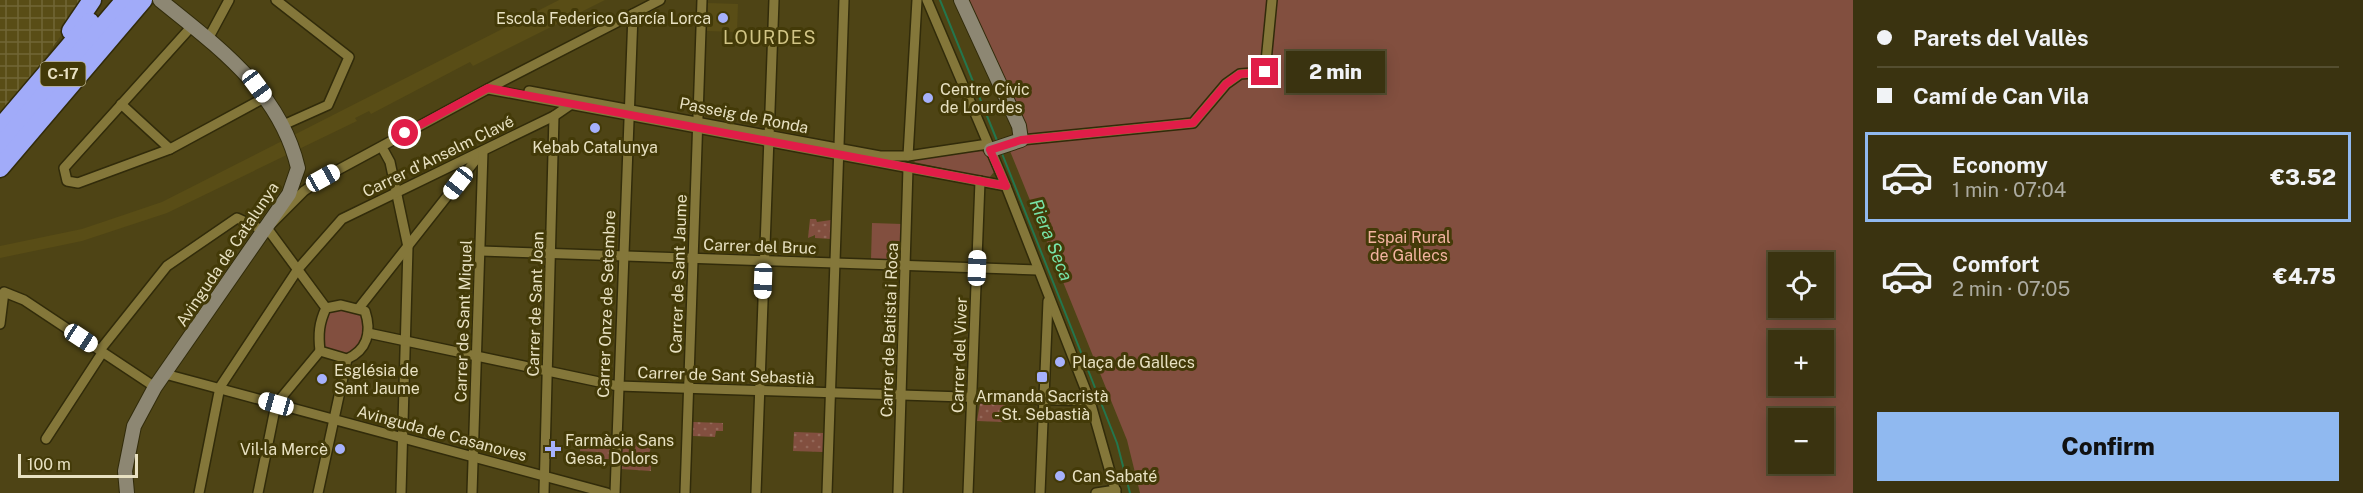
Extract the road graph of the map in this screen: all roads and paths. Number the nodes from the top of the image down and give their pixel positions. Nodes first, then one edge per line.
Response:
1 (92, 0) edge
2 (108, 0) edge
3 (125, 0) edge
4 (143, 0) edge
5 (160, 0) edge
6 (230, 0) edge
7 (276, 0) edge
8 (660, 0) edge
9 (702, 0) edge
10 (774, 0) edge
11 (844, 0) edge
12 (917, 0) edge
13 (927, 0) edge
14 (961, 0) edge
15 (1272, 0) edge
16 (633, 14) junction
17 (192, 26) junction
18 (208, 39) junction
19 (491, 87) junction
20 (33, 90) junction
21 (266, 97) junction
22 (571, 101) junction
23 (122, 104) junction
24 (628, 112) junction
25 (554, 116) junction
26 (698, 125) junction
27 (0, 128) edge
28 (282, 129) junction
29 (769, 138) junction
30 (1021, 140) junction
31 (0, 147) edge
32 (989, 147) junction
33 (170, 149) junction
34 (384, 151) dead end
35 (483, 151) junction
36 (838, 152) junction
37 (908, 156) junction
38 (0, 168) edge
39 (908, 168) junction
40 (980, 182) junction
41 (1006, 186) junction
42 (396, 193) junction
43 (266, 229) junction
44 (408, 247) junction
45 (481, 251) junction
46 (551, 254) junction
47 (623, 256) junction
48 (693, 258) junction
49 (764, 261) junction
50 (835, 264) junction
51 (906, 265) junction
52 (977, 268) junction
53 (298, 269) junction
54 (1038, 270) junction
55 (326, 308) junction
56 (359, 308) junction
57 (1052, 319) junction
58 (0, 324) edge
59 (368, 333) junction
60 (407, 341) junction
61 (101, 351) junction
62 (320, 351) junction
63 (476, 356) junction
64 (347, 359) junction
65 (548, 370) junction
66 (165, 374) junction
67 (618, 386) junction
68 (155, 387) junction
69 (220, 387) junction
70 (689, 388) junction
71 (759, 391) junction
72 (831, 394) junction
73 (902, 395) junction
74 (973, 398) junction
75 (1044, 400) junction
76 (1090, 400) junction
77 (276, 404) junction
78 (333, 419) junction
79 (46, 439) dead end
80 (404, 439) junction
81 (474, 457) junction
82 (544, 476) junction
83 (1116, 492) edge
84 (127, 493) edge
85 (199, 493) edge
86 (258, 493) edge
87 (318, 493) edge
88 (401, 493) edge
89 (472, 493) edge
90 (544, 493) edge
91 (607, 493) edge
92 (615, 493) edge
93 (685, 493) edge
94 (756, 493) edge
95 (827, 493) edge
96 (898, 493) edge
97 (968, 493) edge
98 (1040, 493) edge
99 (1096, 493) edge

1 - 20 highway
2 - 20 highway, C-17
3 - 31 highway, C-17
4 - 38 highway
5 - 17 street, Avinguda de Catalunya
6 - 18 street
7 - 28 street
8 - 16 street
9 - 26 street, Carrer de Sant Jaume
10 - 29 street
11 - 36 street
12 - 37 street
13 - 32 street
14 - 30 street
15 - 30 street
16 - 19 street
16 - 24 street, Carrer Onze de Setembre
17 - 18 street, Avinguda de Catalunya
17 - 23 street
18 - 21 street, Avinguda de Catalunya
19 - 22 street, Passeig de Ronda
19 - 43 street
20 - 27 highway, C-17
21 - 28 street, Avinguda de Catalunya
21 - 33 street
22 - 24 street, Passeig de Ronda
22 - 25 street, Carrer d'Anselm Clavé
23 - 33 street
23 - 33 street
24 - 26 street, Passeig de Ronda
24 - 47 street, Carrer Onze de Setembre
25 - 35 street, Carrer d'Anselm Clavé
25 - 46 street, Carrer de Sant Joan
26 - 29 street, Passeig de Ronda
26 - 48 street, Carrer de Sant Jaume
28 - 43 street, Avinguda de Catalunya
29 - 36 street, Passeig de Ronda
29 - 49 street
30 - 32 street
32 - 37 street, Passeig de Ronda
32 - 41 street
34 - 42 street
35 - 42 street, Carrer d'Anselm Clavé
35 - 44 street
35 - 45 street, Carrer de Sant Miquel
36 - 37 street, Passeig de Ronda
36 - 39 street, Passeig de Ronda
36 - 50 street
39 - 40 street, Passeig de Ronda
39 - 51 street, Carrer de Batista i Roca
40 - 41 street, Passeig de Ronda
40 - 52 street, Carrer del Viver
41 - 54 street
42 - 44 street
42 - 53 street, Carrer d'Anselm Clavé
43 - 53 street
43 - 61 street
43 - 66 street, Avinguda de Catalunya
44 - 56 street
44 - 60 street
45 - 46 street, Carrer del Bruc
45 - 63 street, Carrer de Sant Miquel
46 - 47 street, Carrer del Bruc
46 - 65 street, Carrer de Sant Joan
47 - 48 street, Carrer del Bruc
47 - 67 street, Carrer Onze de Setembre
48 - 49 street, Carrer del Bruc
48 - 70 street, Carrer de Sant Jaume
49 - 50 street, Carrer del Bruc
49 - 71 street
50 - 51 street, Carrer del Bruc
50 - 72 street
51 - 52 street, Carrer del Bruc
51 - 73 street, Carrer de Batista i Roca
52 - 54 street, Carrer del Bruc
52 - 74 street, Carrer del Viver
53 - 55 street
53 - 69 street, Carrer d'Anselm Clavé
54 - 57 street
55 - 56 street
55 - 62 street
56 - 59 street
57 - 75 street
57 - 76 street
58 - 61 street
59 - 60 street, Carrer de Sant Sebastià
59 - 64 street
60 - 63 street, Carrer de Sant Sebastià
60 - 80 street
61 - 68 street
61 - 79 street
62 - 64 street
62 - 77 street
63 - 65 street, Carrer de Sant Sebastià
63 - 81 street, Carrer de Sant Miquel
64 - 78 street
65 - 67 street, Carrer de Sant Sebastià
65 - 82 street, Carrer de Sant Joan
66 - 68 street, Avinguda de Catalunya
66 - 69 street, Avinguda de Casanoves
67 - 70 street, Carrer de Sant Sebastià
67 - 92 street, Carrer Onze de Setembre
68 - 84 street, Avinguda de Catalunya
69 - 77 street, Avinguda de Casanoves
69 - 85 street, Carrer d'Anselm Clavé
70 - 71 street, Carrer de Sant Sebastià
70 - 93 street, Carrer de Sant Jaume
71 - 72 street, Carrer de Sant Sebastià
71 - 94 street
72 - 73 street, Carrer de Sant Sebastià
72 - 95 street
73 - 74 street, Carrer de Sant Sebastià
73 - 96 street, Carrer de Batista i Roca
74 - 75 street, Carrer de Sant Sebastià
74 - 97 street, Carrer del Viver
75 - 76 street, Carrer de Sant Sebastià
75 - 98 street
76 - 83 street
77 - 78 street, Avinguda de Casanoves
77 - 86 street
78 - 80 street, Avinguda de Casanoves
78 - 87 street
80 - 81 street, Avinguda de Casanoves
80 - 88 street
81 - 82 street, Avinguda de Casanoves
81 - 89 street, Carrer de Sant Miquel
82 - 90 street, Carrer de Sant Joan
82 - 91 street, Avinguda de Casanoves
83 - 99 street

